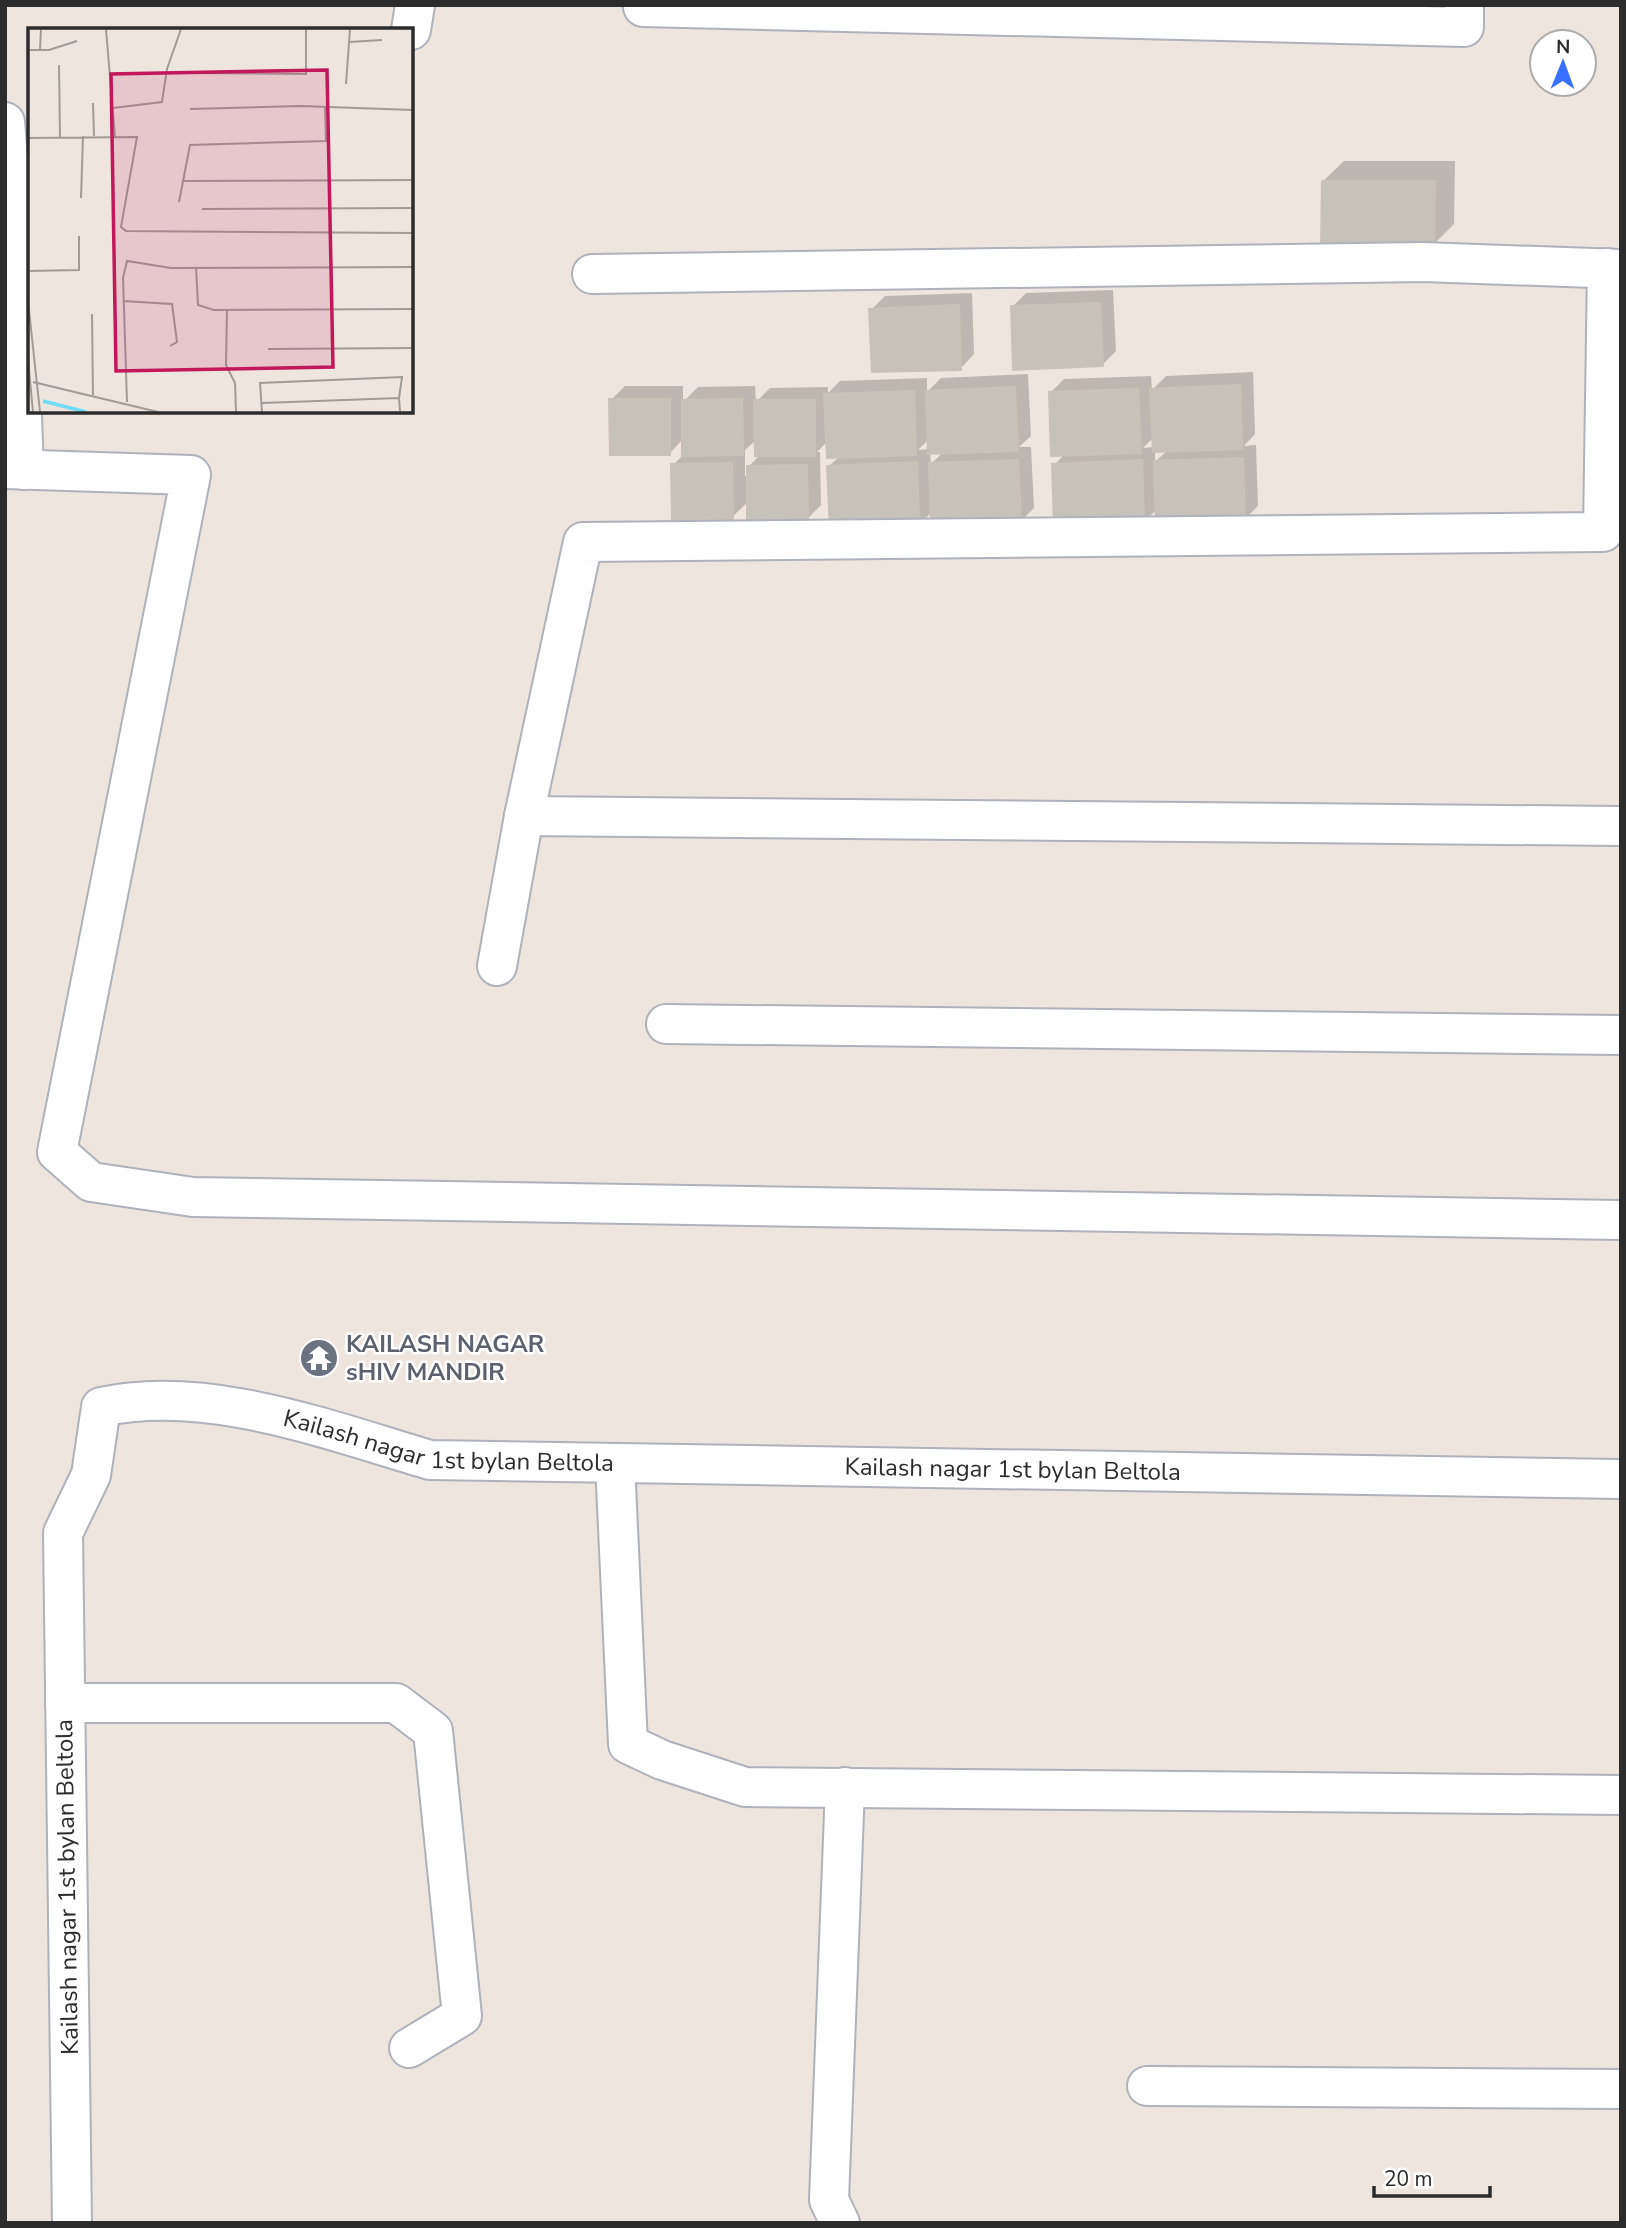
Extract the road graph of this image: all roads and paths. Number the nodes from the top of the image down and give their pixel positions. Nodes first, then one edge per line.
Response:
1 (415, 5) edge
2 (1464, 5) edge
3 (643, 7) dead end
4 (411, 28) edge
5 (5, 122) edge
6 (23, 253) edge
7 (1614, 268) edge
8 (592, 274) dead end
9 (15, 469) edge
10 (524, 816) junction
11 (1621, 826) edge
12 (497, 966) dead end
13 (666, 1024) dead end
14 (1621, 1035) edge
15 (1621, 1220) edge
16 (615, 1463) junction
17 (1621, 1479) edge
18 (65, 1703) junction
19 (845, 1787) junction
20 (1621, 1795) edge
21 (409, 2048) dead end
22 (1147, 2086) dead end
23 (1621, 2090) edge
24 (72, 2223) edge
25 (840, 2223) edge

1 - 4 street
2 - 3 street
5 - 6 street
6 - 9 street
7 - 8 street
7 - 10 street
9 - 15 street
10 - 11 street
10 - 12 street
13 - 14 street
16 - 17 street, Kailash nagar 1st bylan Beltola
16 - 18 street, Kailash nagar 1st bylan Beltola
16 - 19 street
18 - 21 street
18 - 24 street, Kailash nagar 1st bylan Beltola
19 - 20 street
19 - 25 street
22 - 23 street

